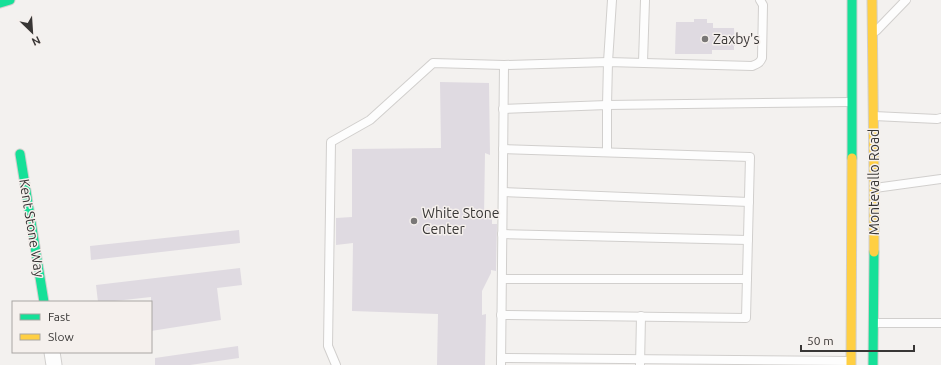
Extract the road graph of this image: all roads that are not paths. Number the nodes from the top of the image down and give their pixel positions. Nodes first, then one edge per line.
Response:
1 (10, 0) edge
2 (612, 0) edge
3 (645, 0) edge
4 (760, 0) edge
5 (852, 0) edge
6 (872, 0) edge
7 (906, 0) edge
8 (0, 3) edge
9 (873, 35) junction
10 (608, 62) junction
11 (643, 62) junction
12 (504, 64) junction
13 (852, 102) junction
14 (607, 105) junction
15 (503, 109) junction
16 (862, 116) junction
17 (941, 118) edge
18 (503, 149) junction
19 (607, 152) junction
20 (20, 154) dead end
21 (941, 179) edge
22 (874, 188) junction
23 (503, 192) junction
24 (749, 202) junction
25 (502, 234) junction
26 (748, 240) junction
27 (502, 279) junction
28 (747, 279) junction
29 (44, 301) edge
30 (501, 315) junction
31 (641, 316) junction
32 (874, 322) junction
33 (941, 323) edge
34 (52, 353) edge
35 (501, 361) edge
36 (640, 362) edge
37 (851, 363) edge
38 (54, 365) edge
39 (336, 365) edge
40 (873, 365) edge

1 - 8 main road
2 - 10 lane
3 - 11 lane
4 - 11 lane
5 - 13 main road, Montevallo Road
6 - 9 main road, Montevallo Road
7 - 9 lane
9 - 16 main road, Montevallo Road
10 - 11 lane
10 - 12 lane
10 - 14 lane
12 - 15 lane
12 - 39 lane
13 - 14 lane
13 - 16 main road, Montevallo Road
14 - 15 lane
14 - 19 lane
15 - 18 lane
16 - 17 lane
16 - 22 main road, Montevallo Road
16 - 37 main road, Montevallo Road
18 - 19 lane
18 - 23 lane
19 - 24 lane
20 - 29 main road, Kent Stone Way
21 - 22 lane
22 - 32 main road, Montevallo Road
23 - 24 lane
23 - 25 lane
24 - 26 lane
25 - 26 lane
25 - 27 lane
26 - 28 lane
27 - 28 lane
27 - 30 lane
28 - 31 lane
30 - 31 lane
30 - 35 lane
31 - 36 lane
32 - 33 lane
32 - 40 main road, Montevallo Road
34 - 38 street
35 - 36 lane
36 - 37 lane

